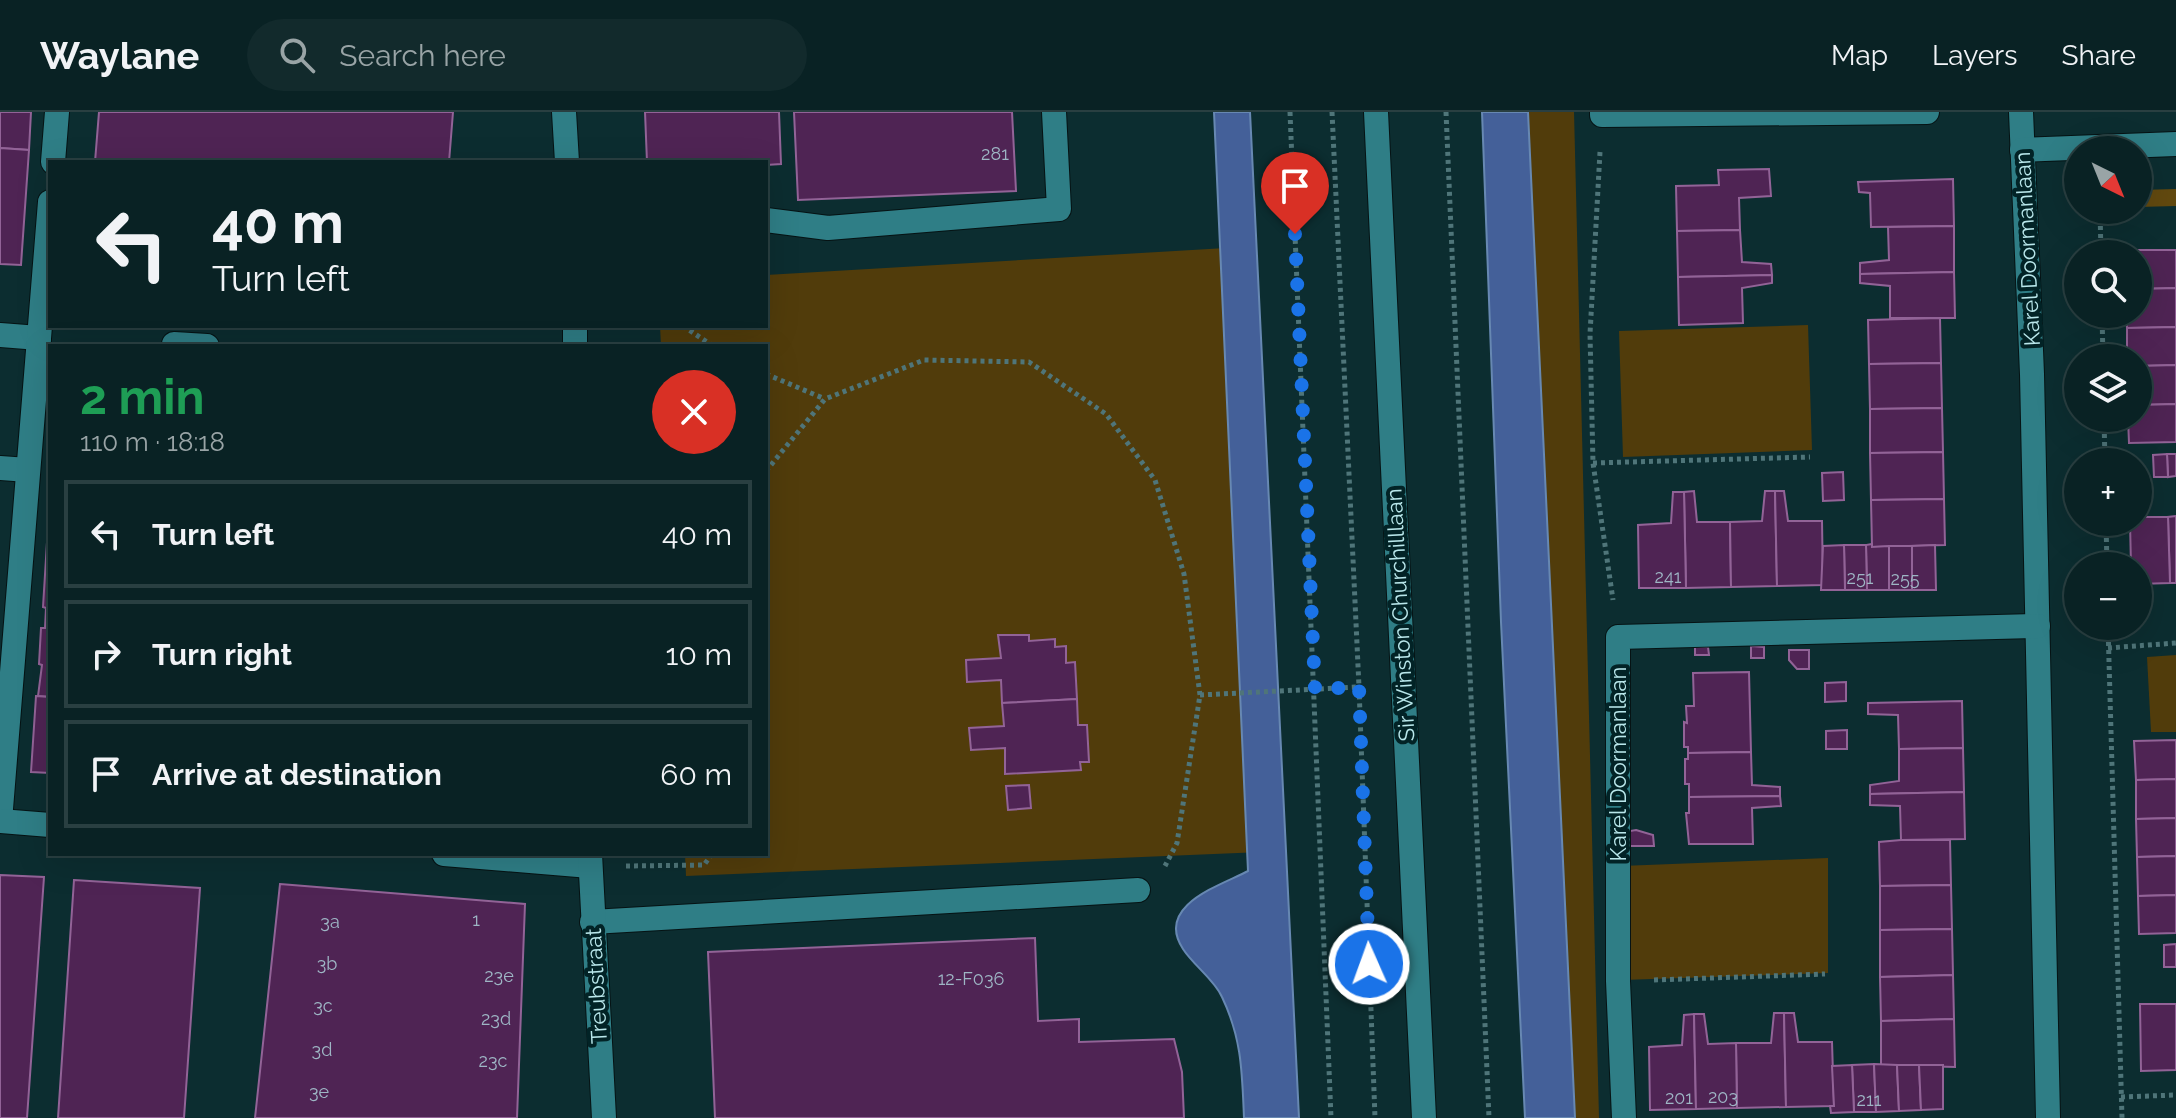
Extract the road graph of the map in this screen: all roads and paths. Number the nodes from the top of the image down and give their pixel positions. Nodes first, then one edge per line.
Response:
1 (57, 112) edge
2 (564, 112) edge
3 (1054, 112) edge
4 (1290, 112) edge
5 (1332, 112) edge
6 (1376, 112) edge
7 (1446, 112) edge
8 (1927, 112) edge
9 (2021, 112) edge
10 (1602, 114) edge
11 (2176, 144) edge
12 (2022, 150) junction
13 (53, 160) edge
14 (567, 160) edge
15 (768, 220) edge
16 (48, 227) edge
17 (686, 328) edge
18 (0, 335) edge
19 (39, 338) junction
20 (710, 344) edge
21 (768, 375) edge
22 (825, 399) junction
23 (1810, 457) dead end
24 (1593, 463) junction
25 (0, 468) edge
26 (768, 469) edge
27 (28, 470) junction
28 (2038, 626) junction
29 (1618, 637) junction
30 (2108, 640) edge
31 (2176, 643) edge
32 (2108, 648) junction
33 (1359, 687) junction
34 (1315, 689) junction
35 (1200, 695) junction
36 (0, 821) edge
37 (48, 825) edge
38 (493, 856) edge
39 (711, 856) edge
40 (590, 860) edge
41 (1138, 890) joint
42 (592, 922) junction
43 (1825, 974) dead end
44 (1618, 981) junction
45 (2176, 1095) edge
46 (2121, 1097) junction
47 (604, 1118) edge
48 (1331, 1118) edge
49 (1375, 1118) edge
50 (1424, 1118) edge
51 (1489, 1118) edge
52 (1624, 1118) edge
53 (2048, 1118) edge
54 (2122, 1118) edge

1 - 13 street
2 - 14 street
3 - 15 street
4 - 34 path
5 - 33 path, Sir Winston Churchilllaan
6 - 50 street, Sir Winston Churchilllaan
7 - 51 path
8 - 10 street
9 - 12 street, Karel Doormanlaan
10 - 24 path
11 - 12 street
12 - 28 street, Karel Doormanlaan
16 - 19 street
17 - 20 path
18 - 19 street
19 - 27 street
21 - 22 path
22 - 26 path
22 - 35 path
23 - 24 path
24 - 29 path
25 - 27 street
27 - 36 street
28 - 29 street, Karel Doormanlaan
28 - 53 street, Karel Doormanlaan
29 - 44 street, Karel Doormanlaan
30 - 32 path
31 - 32 path
32 - 46 path
33 - 34 path
33 - 49 path, Sir Winston Churchilllaan
34 - 35 path
34 - 48 path
35 - 41 path
36 - 37 street
38 - 40 street
39 - 40 path
40 - 42 street, Treubstraat
41 - 42 street
42 - 47 street, Treubstraat
43 - 44 path
44 - 52 street, Karel Doormanlaan
45 - 46 path
46 - 54 path

